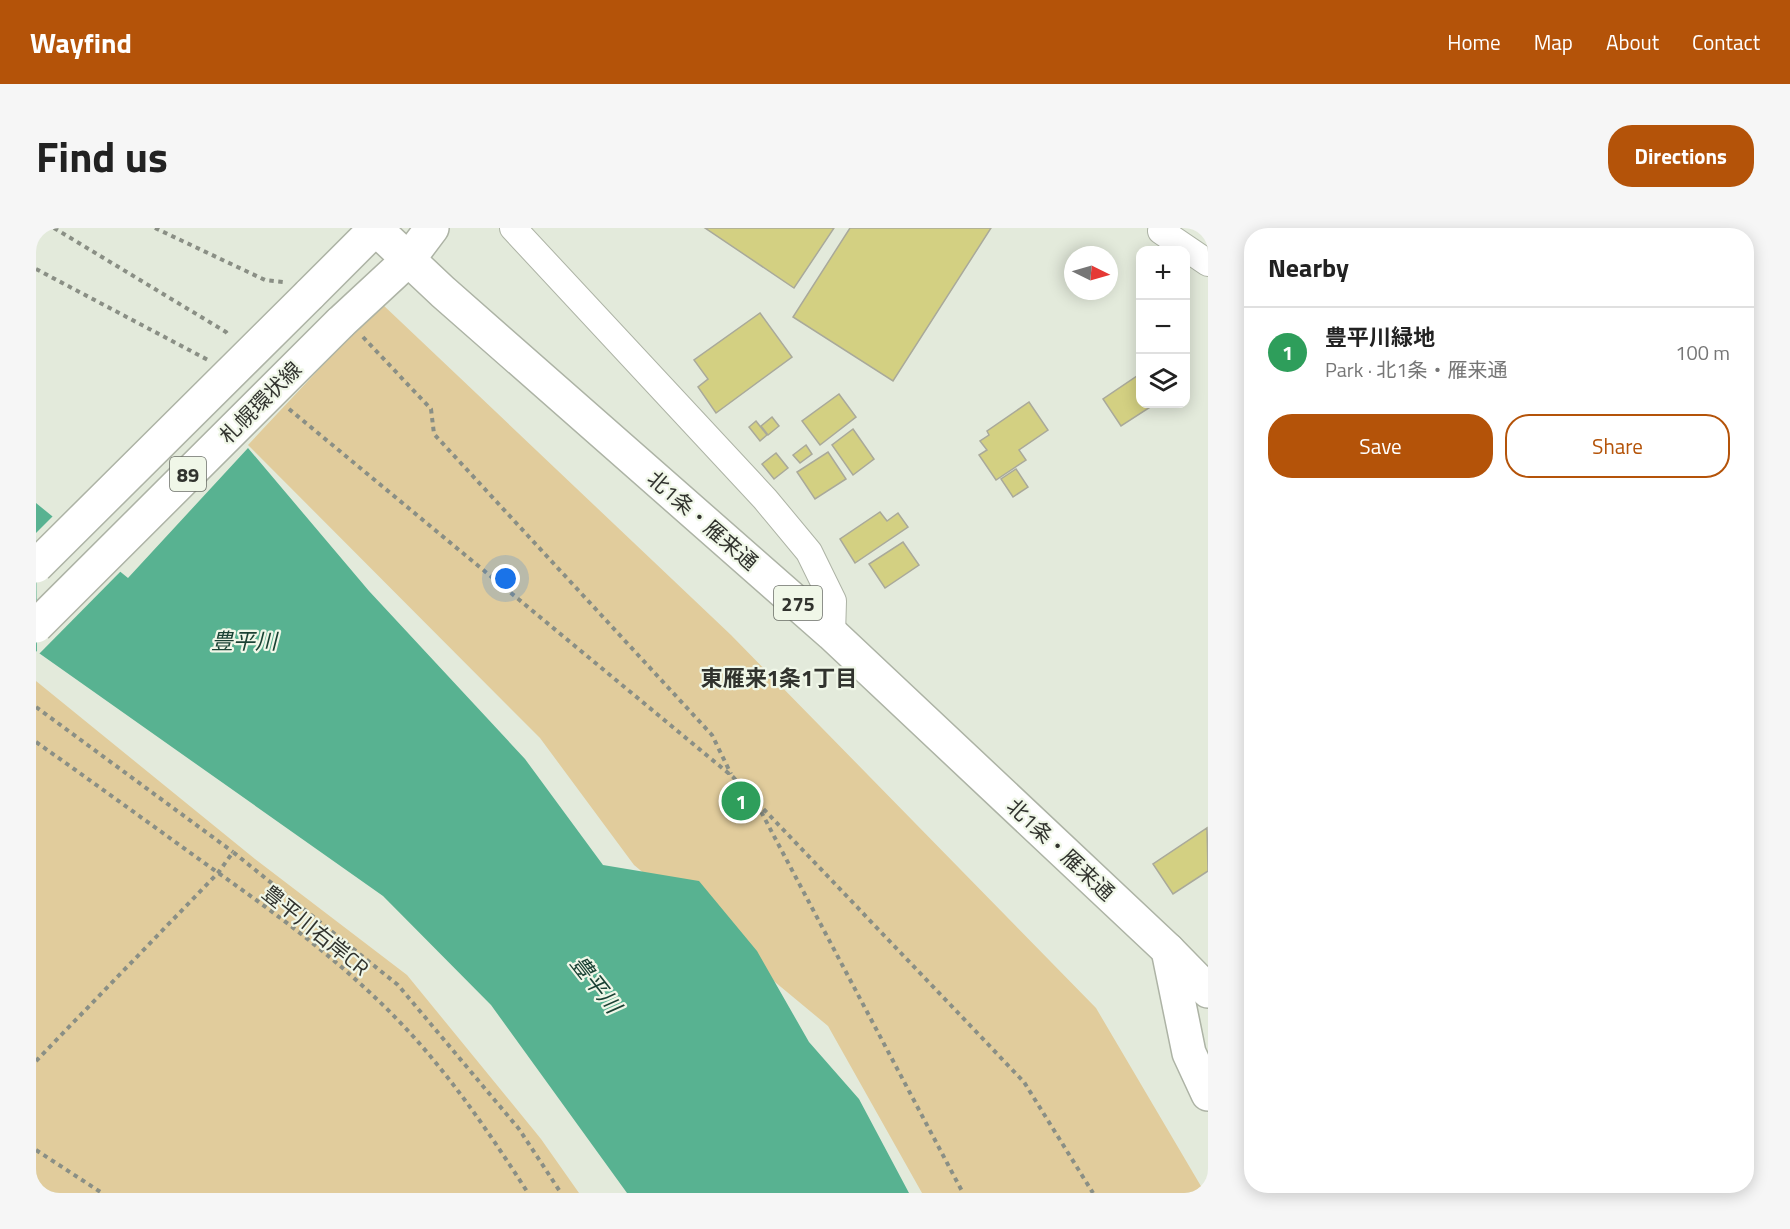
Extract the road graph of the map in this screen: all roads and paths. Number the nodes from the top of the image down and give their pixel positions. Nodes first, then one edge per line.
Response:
1 (54, 228) edge
2 (155, 228) edge
3 (375, 228) edge
4 (432, 228) edge
5 (513, 228) edge
6 (1163, 228) edge
7 (408, 260) junction
8 (1208, 263) edge
9 (36, 269) edge
10 (297, 288) junction
11 (350, 328) junction
12 (232, 340) dead end
13 (219, 365) dead end
14 (280, 401) dead end
15 (36, 566) edge
16 (36, 626) edge
17 (832, 634) junction
18 (36, 707) edge
19 (36, 742) edge
20 (733, 777) junction
21 (755, 800) junction
22 (233, 852) junction
23 (218, 873) junction
24 (1168, 950) junction
25 (1208, 991) edge
26 (36, 1061) edge
27 (1208, 1094) edge
28 (36, 1150) edge
29 (102, 1193) edge
30 (528, 1193) edge
31 (561, 1193) edge
32 (963, 1193) edge
33 (1093, 1193) edge

1 - 12 path
2 - 10 path
3 - 7 main road, 北1条・雁来通 / 275
3 - 10 main road, 札幌環状線 / 89
4 - 7 main road, 札幌環状線 / 89
5 - 17 street
6 - 8 street
7 - 11 main road, 札幌環状線 / 89
7 - 17 main road, 北1条・雁来通 / 275
9 - 13 path
10 - 15 main road, 札幌環状線 / 89, bridge
11 - 16 main road, 札幌環状線 / 89, bridge
11 - 20 path
14 - 20 path
17 - 24 main road, 北1条・雁来通 / 275
18 - 22 path
19 - 23 path, 豊平川右岸CR
20 - 21 path
21 - 32 path
21 - 33 path
22 - 23 path
22 - 31 path
23 - 26 path
23 - 30 path, 豊平川右岸CR
24 - 25 main road, 北1条・雁来通 / 275
24 - 27 main road
28 - 29 path

